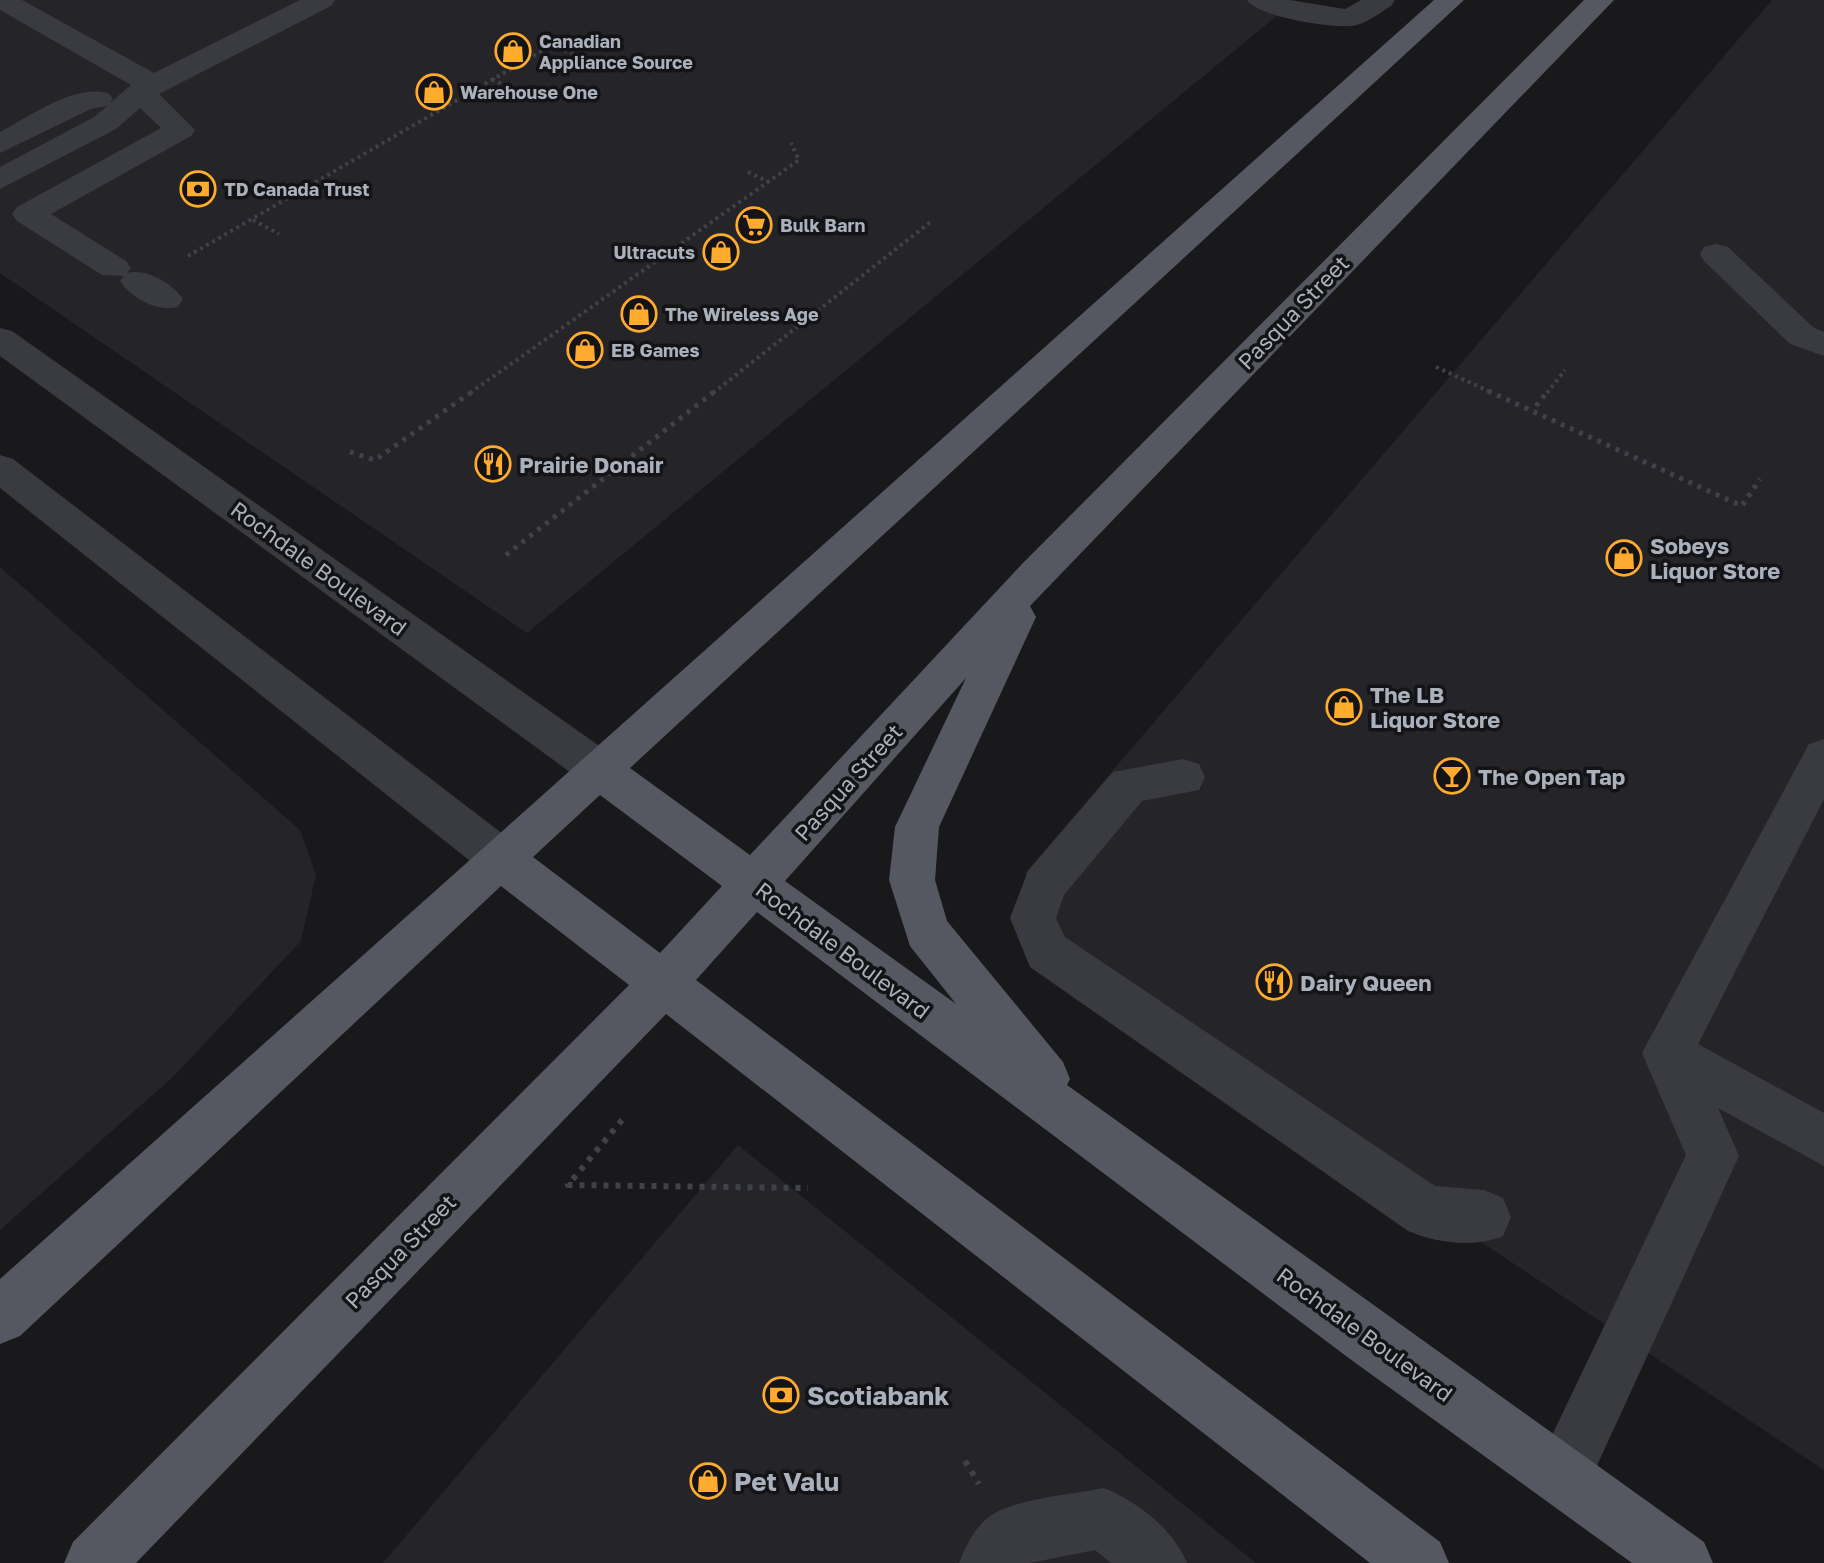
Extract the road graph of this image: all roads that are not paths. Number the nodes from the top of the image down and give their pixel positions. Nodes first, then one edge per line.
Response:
1 (2, 0) edge
2 (321, 0) edge
3 (1261, 0) edge
4 (1381, 0) edge
5 (1450, 0) edge
6 (1600, 0) edge
7 (147, 89) junction
8 (0, 144) edge
9 (0, 180) edge
10 (1716, 254) dead end
11 (166, 299) dead end
12 (0, 339) edge
13 (1824, 345) edge
14 (0, 468) edge
15 (1036, 574) junction
16 (1824, 757) edge
17 (600, 770) junction
18 (1183, 777) dead end
19 (500, 858) junction
20 (755, 885) junction
21 (663, 983) junction
22 (1667, 1053) junction
23 (1093, 1136) junction
24 (1824, 1141) edge
25 (1484, 1217) dead end
26 (0, 1316) edge
27 (1562, 1475) junction
28 (94, 1563) edge
29 (989, 1563) edge
30 (1157, 1563) edge
31 (1419, 1563) edge
32 (1683, 1563) edge

1 - 7 street
2 - 7 street
3 - 4 street
5 - 17 main road
6 - 15 main road, Pasqua Street
7 - 8 street
7 - 9 street
7 - 11 street
10 - 13 street
12 - 17 street, Rochdale Boulevard
14 - 19 street
15 - 20 main road, Pasqua Street
15 - 23 main road
16 - 22 street
17 - 19 main road
17 - 20 main road, Rochdale Boulevard
18 - 25 street
19 - 21 main road
19 - 26 main road
20 - 21 main road, Pasqua Street
20 - 23 main road, Rochdale Boulevard
21 - 28 main road, Pasqua Street
21 - 31 main road
22 - 24 street
22 - 27 street
23 - 27 main road, Rochdale Boulevard
27 - 32 main road, Rochdale Boulevard
29 - 30 street

